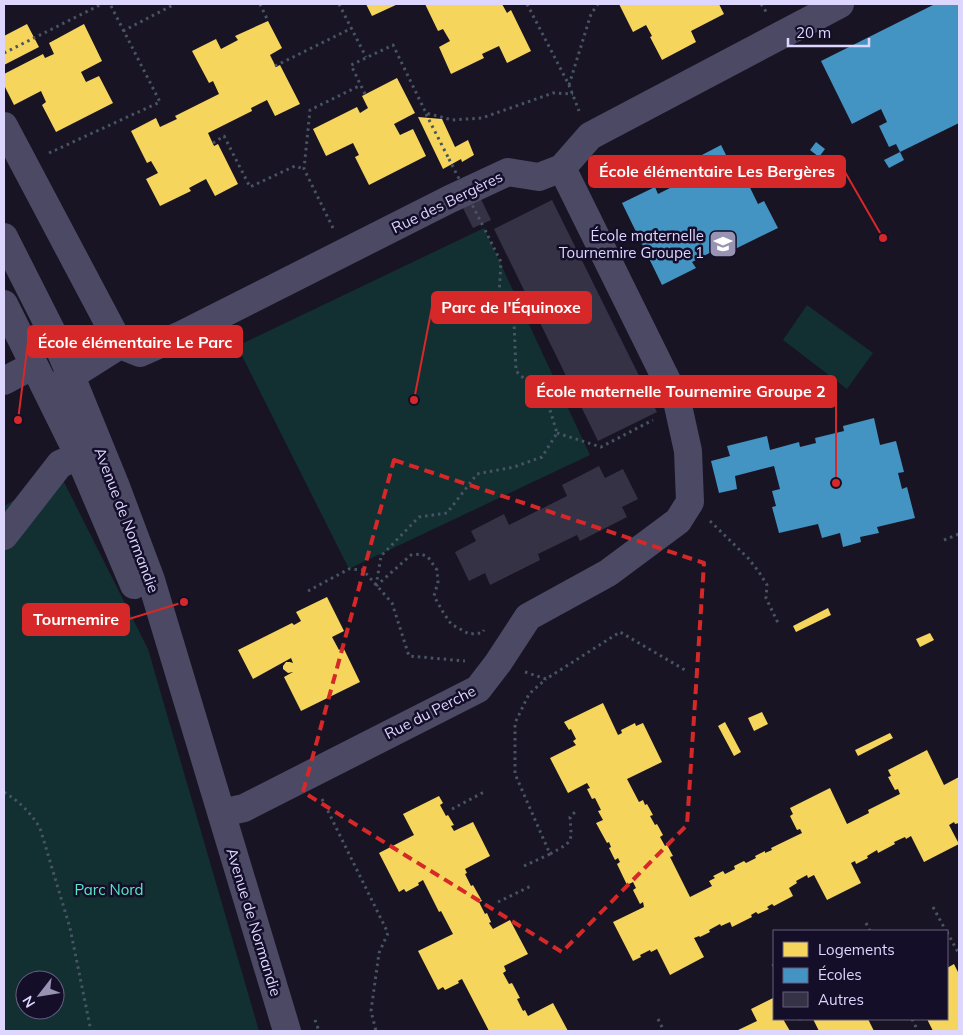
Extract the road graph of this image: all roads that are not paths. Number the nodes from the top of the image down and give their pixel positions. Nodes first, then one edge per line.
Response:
1 (840, 4) edge
2 (4, 126) edge
3 (562, 168) junction
4 (4, 237) edge
5 (4, 304) edge
6 (120, 345) junction
7 (34, 365) junction
8 (71, 376) junction
9 (4, 381) edge
10 (48, 393) junction
11 (79, 456) junction
12 (4, 536) edge
13 (222, 813) junction
14 (287, 1031) edge

1 - 3 street, Rue des Bergères
2 - 6 street
3 - 6 street, Rue des Bergères
3 - 13 street, Rue du Perche
4 - 8 street, Avenue de Normandie
5 - 7 street, Avenue de Normandie
6 - 8 street
7 - 9 street
7 - 10 street, Avenue de Normandie
8 - 10 street
8 - 13 street, Avenue de Normandie
10 - 11 street, Avenue de Normandie
11 - 12 street
11 - 13 street, Avenue de Normandie
13 - 14 street, Avenue de Normandie

